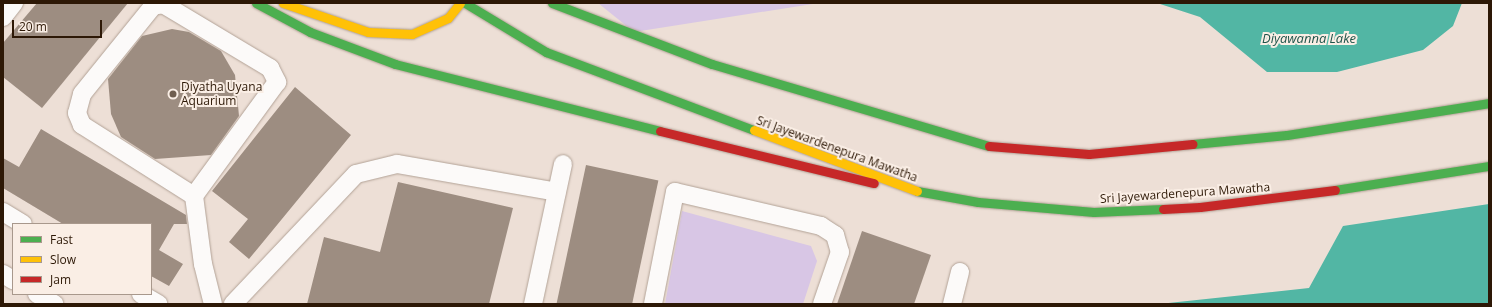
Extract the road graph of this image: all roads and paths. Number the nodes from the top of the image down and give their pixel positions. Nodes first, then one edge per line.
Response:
1 (14, 3) edge
2 (256, 3) edge
3 (283, 3) edge
4 (460, 3) edge
5 (465, 3) edge
6 (552, 3) edge
7 (3, 17) edge
8 (616, 18) dead end
9 (634, 32) junction
10 (1489, 104) edge
11 (563, 164) dead end
12 (1489, 166) edge
13 (914, 191) junction
14 (557, 192) junction
15 (194, 196) junction
16 (3, 212) edge
17 (21, 223) edge
18 (960, 272) dead end
19 (3, 274) edge
20 (12, 279) edge
21 (39, 295) edge
22 (143, 295) edge
23 (54, 304) edge
24 (158, 304) edge
25 (213, 304) edge
26 (233, 304) edge
27 (533, 304) edge
28 (653, 304) edge
29 (822, 304) edge
30 (952, 304) edge

1 - 7 lane
2 - 13 main road
3 - 4 main road
5 - 13 main road, Sri Jayewardenepura Mawatha
6 - 9 main road
8 - 9 main road
9 - 10 main road
11 - 14 lane
12 - 13 main road, Sri Jayewardenepura Mawatha
14 - 26 lane
14 - 27 lane
15 - 15 lane
15 - 25 lane
16 - 17 lane
18 - 30 lane
19 - 20 lane
21 - 23 lane
22 - 24 lane
28 - 29 lane

